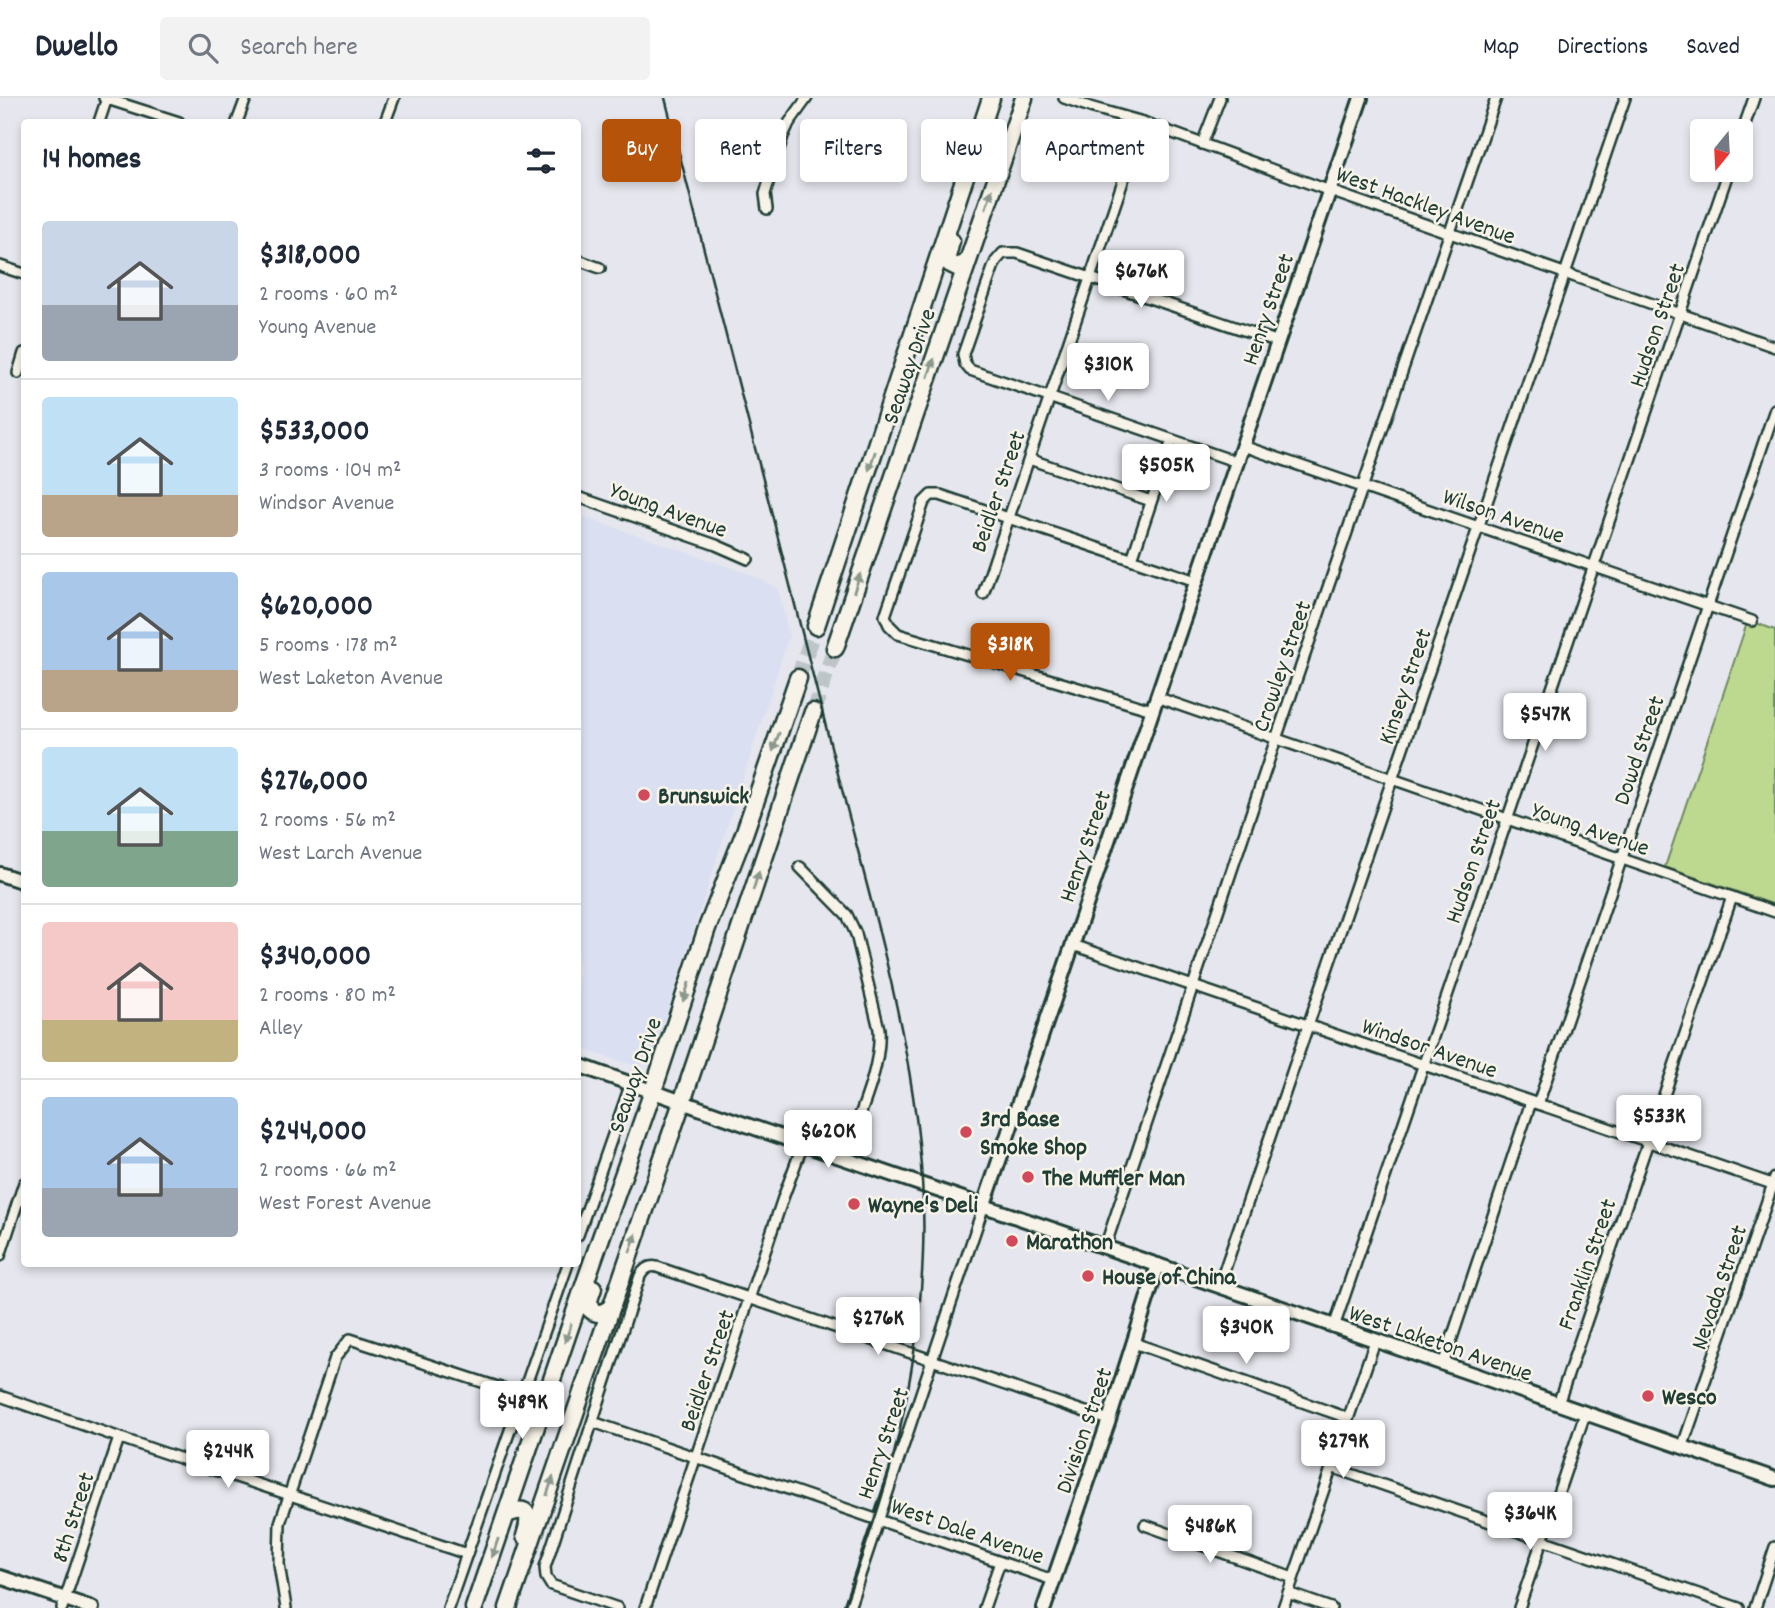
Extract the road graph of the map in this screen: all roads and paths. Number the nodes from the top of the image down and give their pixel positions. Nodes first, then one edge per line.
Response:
1 (106, 98) edge
2 (246, 98) edge
3 (394, 98) edge
4 (807, 98) edge
5 (993, 98) edge
6 (1024, 98) edge
7 (1063, 98) edge
8 (1220, 98) edge
9 (1361, 98) edge
10 (1496, 98) edge
11 (1625, 98) edge
12 (1754, 98) edge
13 (1091, 103) edge
14 (100, 119) edge
15 (170, 119) edge
16 (238, 119) edge
17 (386, 119) edge
18 (1135, 119) edge
19 (1747, 119) edge
20 (1169, 132) edge
21 (1202, 144) junction
22 (1123, 182) edge
23 (1725, 182) edge
24 (1330, 191) junction
25 (768, 209) dead end
26 (1450, 233) junction
27 (581, 261) edge
28 (967, 263) junction
29 (0, 266) edge
30 (600, 268) dead end
31 (21, 273) edge
32 (1566, 275) junction
33 (1091, 277) junction
34 (1680, 314) junction
35 (1279, 342) junction
36 (1775, 347) edge
37 (21, 363) edge
38 (18, 373) dead end
39 (1049, 399) junction
40 (1775, 409) edge
41 (1172, 440) junction
42 (1243, 446) junction
43 (1029, 459) junction
44 (1237, 462) junction
45 (1364, 486) junction
46 (581, 498) edge
47 (1151, 501) junction
48 (1009, 518) junction
49 (1480, 527) junction
50 (748, 559) dead end
51 (1132, 559) junction
52 (1594, 566) junction
53 (1196, 581) junction
54 (983, 594) dead end
55 (1708, 606) junction
56 (1752, 621) dead end
57 (816, 626) tunnel mouth
58 (835, 648) tunnel mouth
59 (798, 678) tunnel mouth
60 (1154, 703) junction
61 (813, 712) tunnel mouth
62 (1276, 739) junction
63 (1392, 779) junction
64 (1506, 820) junction
65 (1621, 858) junction
66 (800, 867) dead end
67 (0, 874) edge
68 (21, 881) edge
69 (1732, 897) junction
70 (1775, 912) edge
71 (707, 928) junction
72 (1073, 945) junction
73 (1193, 986) junction
74 (1309, 1026) junction
75 (581, 1066) edge
76 (1423, 1066) junction
77 (689, 1081) junction
78 (631, 1083) junction
79 (653, 1091) junction
80 (682, 1102) junction
81 (1534, 1103) junction
82 (645, 1112) junction
83 (1648, 1141) junction
84 (803, 1144) junction
85 (844, 1158) junction
86 (1774, 1182) edge
87 (21, 1192) edge
88 (984, 1205) junction
89 (0, 1221) edge
90 (10, 1225) junction
91 (581, 1226) edge
92 (1105, 1247) junction
93 (0, 1256) edge
94 (1158, 1265) junction
95 (567, 1267) edge
96 (1219, 1286) junction
97 (750, 1298) junction
98 (611, 1308) junction
99 (1334, 1327) junction
100 (1375, 1341) junction
101 (1134, 1343) junction
102 (932, 1360) junction
103 (1443, 1365) junction
104 (522, 1395) junction
105 (0, 1396) edge
106 (1558, 1404) junction
107 (1585, 1414) junction
108 (1348, 1418) junction
109 (1109, 1420) junction
110 (593, 1422) junction
111 (119, 1438) junction
112 (1682, 1448) junction
113 (697, 1457) junction
114 (1331, 1467) junction
115 (1775, 1479) edge
116 (289, 1494) junction
117 (507, 1514) junction
118 (878, 1519) junction
119 (1145, 1525) dead end
120 (1542, 1541) junction
121 (1775, 1548) edge
122 (467, 1554) junction
123 (1000, 1562) junction
124 (0, 1577) edge
125 (1289, 1577) junction
126 (1053, 1580) junction
127 (1287, 1593) junction
128 (64, 1604) edge
129 (92, 1608) edge
130 (286, 1608) edge
131 (448, 1608) edge
132 (474, 1608) edge
133 (500, 1608) edge
134 (508, 1608) edge
135 (618, 1608) edge
136 (645, 1608) edge
137 (849, 1608) edge
138 (984, 1608) edge
139 (1044, 1608) edge
140 (1283, 1608) edge
141 (1331, 1608) edge
142 (1519, 1608) edge
143 (1739, 1608) edge
144 (1755, 1608) edge

1 - 14 street
1 - 15 street
2 - 16 street
3 - 17 street
4 - 25 street
5 - 28 highway
5 -> 57 highway, Seaway Drive
28 -> 6 highway, Seaway Drive
7 - 13 street, West Hackley Avenue
8 - 21 street
9 - 24 main road, Henry Street
10 - 26 street, Crowley Street
11 - 32 street, Kinsey Street
12 - 19 street
13 - 18 street, West Hackley Avenue
20 - 21 street, West Hackley Avenue
21 - 24 street, West Hackley Avenue
22 - 33 street, Beidler Street
23 - 34 street, Hudson Street
24 - 26 street, West Hackley Avenue
24 - 35 main road, Henry Street
26 - 32 street, West Hackley Avenue
26 - 45 street, Crowley Street
27 - 30 street
58 -> 28 highway, Seaway Drive
29 - 31 street
32 - 34 street, West Hackley Avenue
32 - 49 street, Kinsey Street
33 - 35 street
33 - 39 street, Beidler Street
33 - 39 street
34 - 36 street, West Hackley Avenue
34 - 52 street, Hudson Street
35 - 42 main road, Henry Street
37 - 38 street
39 - 41 street
39 - 43 street, Beidler Street
40 - 55 street, Dowd Street
41 - 44 street
41 - 47 street
42 - 44 main road, Henry Street
42 - 45 street, Wilson Avenue
43 - 47 street
43 - 48 street, Beidler Street
44 - 53 main road, Henry Street
45 - 49 street, Wilson Avenue
45 - 62 street, Crowley Street
46 - 50 street, Young Avenue
47 - 51 street
48 - 51 street
48 - 54 street, Beidler Street
48 - 60 street, Young Avenue
49 - 52 street, Wilson Avenue
49 - 63 street, Kinsey Street
51 - 53 street
52 - 55 street, Wilson Avenue
52 - 64 street, Hudson Street
53 - 60 main road, Henry Street
55 - 56 street, Wilson Avenue
55 - 65 street, Dowd Street
59 -> 71 highway, Seaway Drive
60 - 62 street, Young Avenue
60 - 72 main road, Henry Street
77 -> 61 highway
62 - 63 street, Young Avenue
62 - 73 street, Crowley Street
63 - 64 street, Young Avenue
63 - 74 street, Kinsey Street
64 - 65 street, Young Avenue
64 - 76 street, Hudson Street
65 - 69 street, Young Avenue
65 - 81 street, Dowd Street
66 - 85 street
67 - 68 main road
69 - 70 street, Young Avenue
69 - 83 street, Franklin Street
71 - 77 highway
71 -> 79 highway, Seaway Drive
72 - 73 street, Windsor Avenue
72 - 88 main road, Henry Street
73 - 74 street, Windsor Avenue
73 - 92 street, Crowley Street
74 - 76 street, Windsor Avenue
74 - 96 street, Kinsey Street
75 - 78 main road, West Laketon Avenue
76 - 81 street, Windsor Avenue
76 - 99 street, Hudson Street
77 - 80 highway
78 - 79 main road, West Laketon Avenue
78 - 91 street
79 - 80 main road, West Laketon Avenue
79 - 82 highway, Seaway Drive
80 - 84 main road, West Laketon Avenue
98 -> 80 highway
81 - 83 street, Windsor Avenue
81 - 103 street, Dowd Street
82 - 98 highway
82 -> 117 highway, Seaway Drive
83 - 86 street, Windsor Avenue
83 - 106 street, Franklin Street
84 - 85 main road, West Laketon Avenue
84 - 97 street, Beidler Street
85 - 88 main road, West Laketon Avenue
86 - 112 street, Nevada Street
87 - 90 street
88 - 92 main road, West Laketon Avenue
88 - 102 street, Henry Street
89 - 90 street
90 - 93 street
92 - 94 main road, West Laketon Avenue
94 - 96 main road, West Laketon Avenue
94 - 101 main road, Division Street
95 - 104 street
96 - 99 main road, West Laketon Avenue
97 - 102 street
97 - 110 street
97 - 113 street, Beidler Street
134 -> 98 highway
99 - 100 main road, West Laketon Avenue
100 - 103 main road, West Laketon Avenue
100 - 108 street
101 - 108 street
101 - 109 main road, Division Street
102 - 109 street
102 - 118 street, Henry Street
103 - 106 main road, West Laketon Avenue
104 - 116 street
104 - 122 street
105 - 111 street
106 - 107 main road, West Laketon Avenue
107 - 112 main road, West Laketon Avenue
107 - 120 street
108 - 114 street
109 - 126 main road, Division Street
110 - 113 street, West Dale Avenue
110 - 135 street
111 - 116 street
111 - 128 street, 8th Street
112 - 115 main road, West Laketon Avenue
113 - 118 street, West Dale Avenue
113 - 136 street, Beidler Street
114 - 120 street
114 - 125 street
116 - 122 street
116 - 130 street
117 -> 132 highway, Seaway Drive
117 - 133 highway
118 - 123 street, West Dale Avenue
118 - 137 street, Henry Street
119 - 125 street
120 - 142 street
120 - 143 street
121 - 144 street
122 - 131 street
123 - 126 street, West Dale Avenue
123 - 138 street
124 - 128 main road
125 - 127 street
126 - 139 main road, Division Street
127 - 140 street
127 - 141 street
128 - 129 main road

